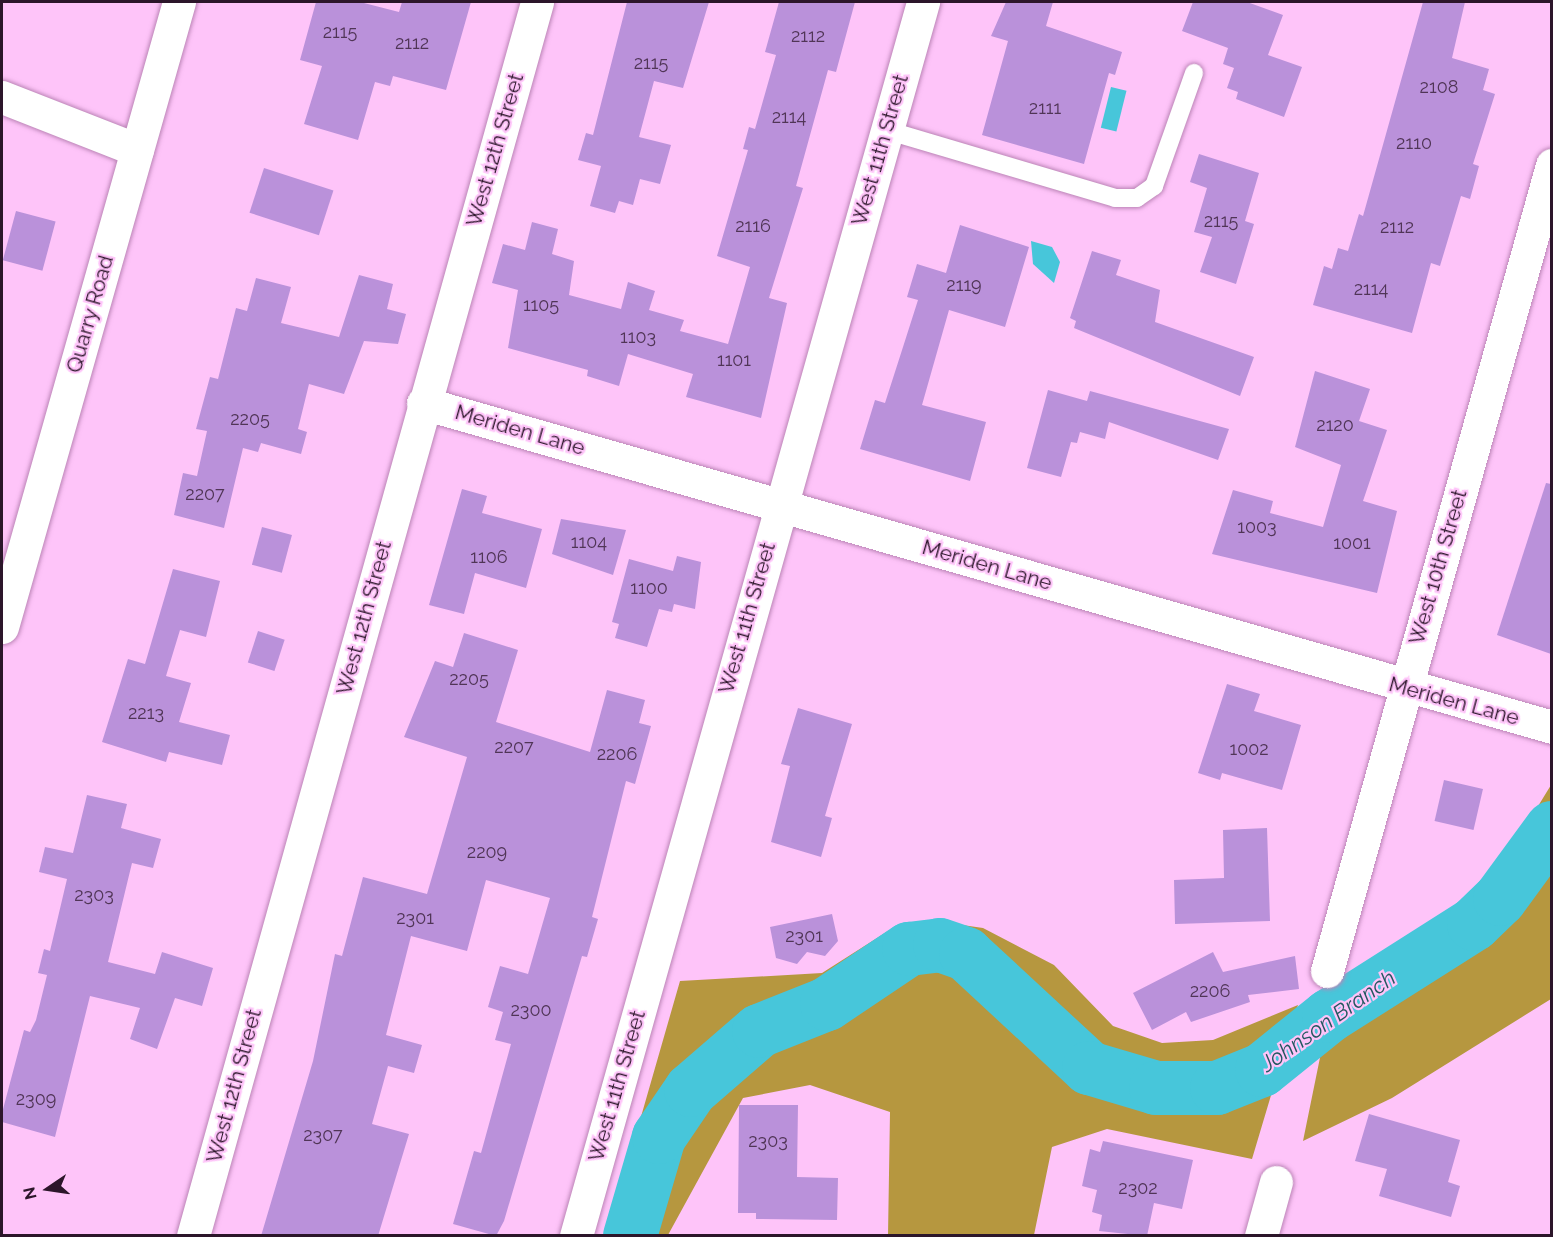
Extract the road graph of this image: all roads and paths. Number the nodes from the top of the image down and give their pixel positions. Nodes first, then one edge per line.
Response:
1 (179, 2) edge
2 (537, 2) edge
3 (923, 2) edge
4 (1194, 73) dead end
5 (2, 98) edge
6 (886, 130) junction
7 (137, 150) junction
8 (1551, 165) edge
9 (423, 403) junction
10 (779, 503) junction
11 (2, 627) edge
12 (1403, 688) junction
13 (1551, 727) edge
14 (1327, 971) dead end
15 (1276, 1182) dead end
16 (193, 1236) edge
17 (576, 1236) edge
18 (1261, 1236) edge

1 - 7 street, Quarry Road
2 - 9 street, West 12th Street
3 - 6 street, West 11th Street
4 - 6 lane
5 - 7 street
6 - 10 street, West 11th Street
7 - 11 street, Quarry Road
8 - 12 street, West 10th Street
9 - 10 street, Meriden Lane
9 - 16 street, West 12th Street
10 - 12 street, Meriden Lane
10 - 17 street, West 11th Street
12 - 13 street, Meriden Lane
12 - 14 street, West 10th Street
15 - 18 street

